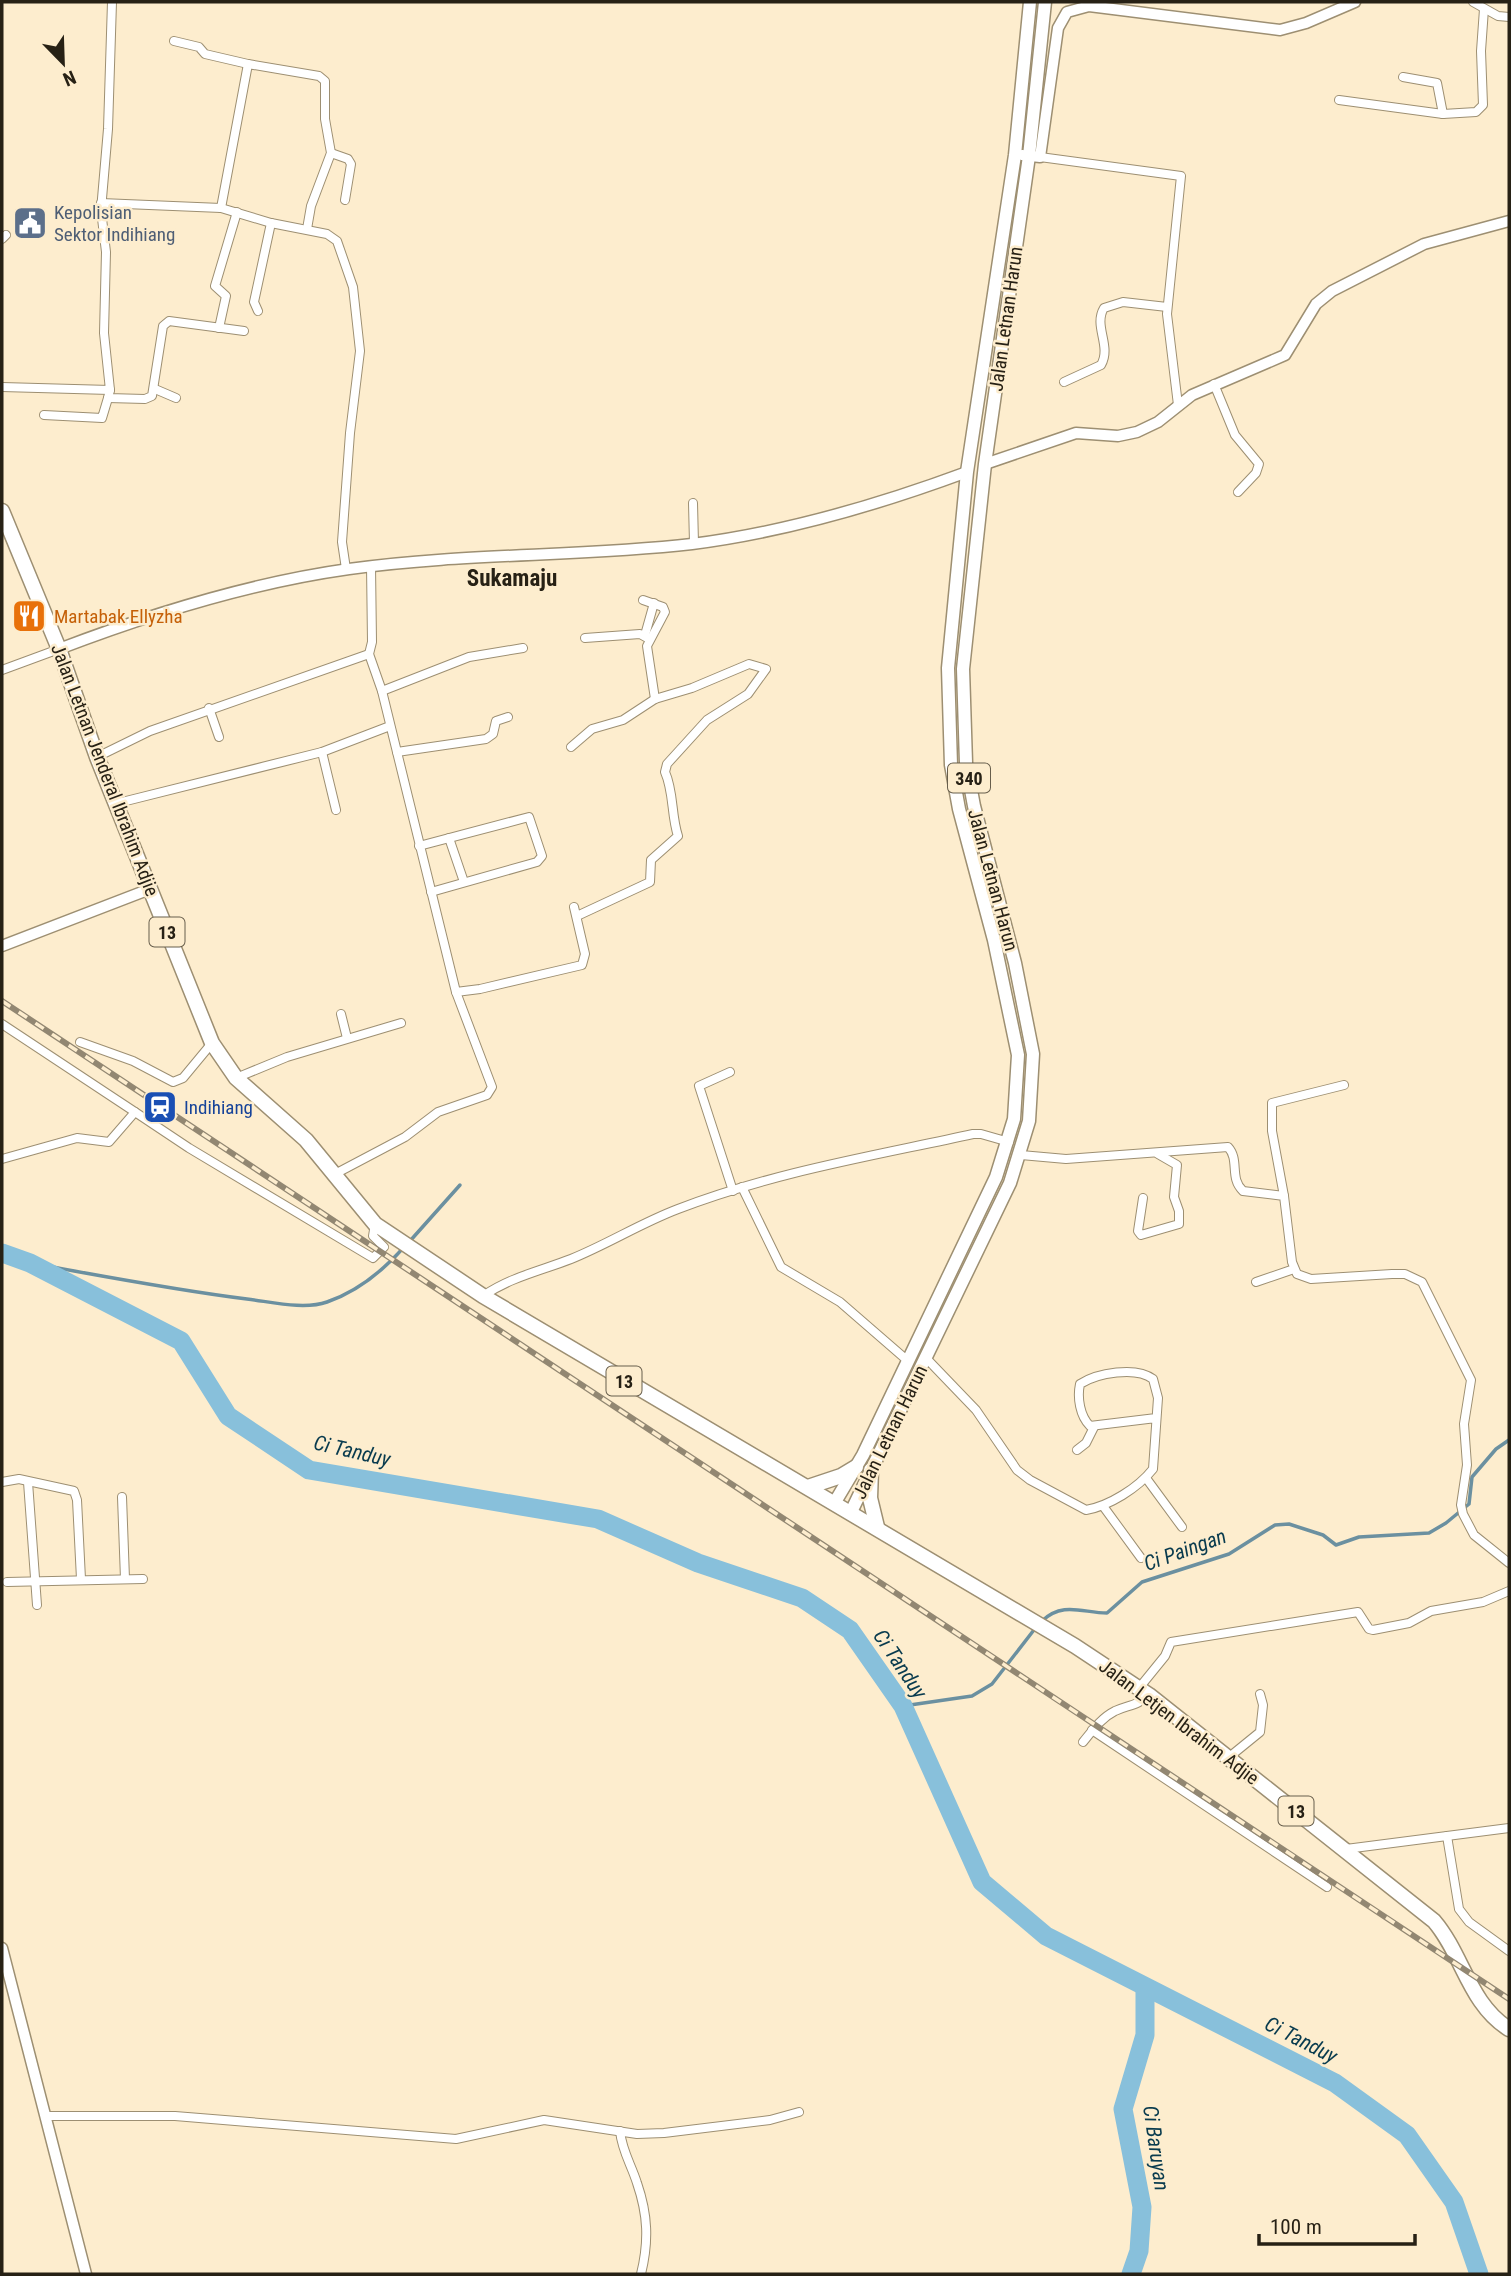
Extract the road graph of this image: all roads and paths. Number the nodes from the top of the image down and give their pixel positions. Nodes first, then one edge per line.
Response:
1 (112, 2) edge
2 (1030, 2) edge
3 (1045, 2) edge
4 (1355, 2) edge
5 (1473, 2) edge
6 (1484, 9) junction
7 (1509, 17) edge
8 (174, 41) dead end
9 (248, 64) junction
10 (1403, 77) dead end
11 (1339, 100) dead end
12 (1443, 114) junction
13 (331, 153) junction
14 (1015, 155) junction
15 (1035, 156) junction
16 (345, 200) dead end
17 (101, 203) junction
18 (221, 208) junction
19 (237, 212) junction
20 (1509, 221) edge
21 (271, 223) junction
22 (307, 229) junction
23 (1167, 307) junction
24 (258, 311) dead end
25 (219, 328) junction
26 (244, 331) dead end
27 (1064, 382) dead end
28 (1214, 384) junction
29 (2, 387) edge
30 (155, 389) junction
31 (109, 394) junction
32 (176, 398) dead end
33 (1178, 405) junction
34 (44, 415) dead end
35 (985, 464) junction
36 (967, 472) junction
37 (1238, 492) dead end
38 (693, 503) dead end
39 (2, 511) edge
40 (694, 543) junction
41 (372, 566) junction
42 (346, 569) junction
43 (643, 600) dead end
44 (654, 603) junction
45 (647, 637) junction
46 (585, 638) dead end
47 (523, 648) dead end
48 (59, 649) junction
49 (369, 654) junction
50 (2, 670) edge
51 (382, 691) junction
52 (948, 698) junction
53 (963, 698) junction
54 (656, 699) junction
55 (209, 708) junction
56 (508, 717) dead end
57 (390, 726) junction
58 (219, 737) dead end
59 (570, 747) dead end
60 (322, 752) junction
61 (397, 752) junction
62 (97, 757) junction
63 (118, 803) junction
64 (336, 810) dead end
65 (449, 838) junction
66 (419, 846) junction
67 (464, 882) junction
68 (150, 889) junction
69 (431, 892) junction
70 (574, 907) dead end
71 (577, 916) junction
72 (2, 946) edge
73 (456, 992) junction
74 (341, 1014) dead end
75 (401, 1023) dead end
76 (2, 1024) edge
77 (347, 1038) junction
78 (80, 1042) dead end
79 (212, 1043) junction
80 (730, 1072) dead end
81 (236, 1078) junction
82 (1344, 1085) dead end
83 (135, 1112) junction
84 (1009, 1142) junction
85 (1158, 1154) junction
86 (1021, 1155) junction
87 (2, 1158) edge
88 (333, 1175) junction
89 (743, 1187) junction
90 (733, 1191) junction
91 (1284, 1196) junction
92 (1143, 1198) dead end
93 (978, 1214) junction
94 (991, 1221) junction
95 (375, 1224) junction
96 (1294, 1269) junction
97 (1256, 1282) dead end
98 (483, 1296) junction
99 (926, 1358) junction
100 (908, 1361) junction
101 (1156, 1418) junction
102 (1094, 1427) junction
103 (1077, 1450) dead end
104 (856, 1467) junction
105 (871, 1470) junction
106 (1146, 1478) junction
107 (2, 1482) edge
108 (28, 1482) junction
109 (808, 1487) junction
110 (122, 1497) dead end
111 (835, 1502) junction
112 (1103, 1506) junction
113 (851, 1512) junction
114 (877, 1527) junction
115 (1182, 1527) dead end
116 (1140, 1558) dead end
117 (1509, 1563) edge
118 (81, 1579) junction
119 (125, 1579) junction
120 (143, 1579) dead end
121 (7, 1582) dead end
122 (35, 1583) junction
123 (1509, 1591) edge
124 (37, 1605) dead end
125 (1144, 1692) junction
126 (1260, 1694) dead end
127 (1092, 1730) junction
128 (1083, 1742) dead end
129 (1228, 1758) junction
130 (1509, 1828) edge
131 (1447, 1836) junction
132 (1344, 1849) junction
133 (1327, 1887) dead end
134 (2, 1948) edge
135 (1509, 1951) edge
136 (1509, 2029) edge
137 (799, 2112) dead end
138 (47, 2116) junction
139 (620, 2131) junction
140 (86, 2274) edge
141 (641, 2274) edge

1 - 17 street
2 - 14 main road, Jalan Letnan Harun / 340
3 - 15 main road, Jalan Letnan Harun / 340
4 - 15 street
5 - 6 street
6 - 7 street
6 - 12 street
8 - 9 street
9 - 13 street
9 - 18 street
10 - 12 street
11 - 12 street
13 - 16 street
13 - 22 street
14 - 15 street
14 - 36 main road, Jalan Letnan Harun / 340
15 - 23 street
15 - 35 main road, Jalan Letnan Harun / 340
17 - 18 street
17 - 31 street
18 - 19 street
19 - 21 street
19 - 25 street
20 - 28 street
21 - 22 street
21 - 24 street
22 - 42 street
23 - 27 street
23 - 33 street
25 - 26 street
25 - 30 street
28 - 33 street
28 - 37 street
29 - 31 street
30 - 31 street
30 - 32 street
31 - 34 street
33 - 35 street
35 - 53 main road, Jalan Letnan Harun / 340
36 - 40 street
36 - 52 main road, Jalan Letnan Harun / 340
38 - 40 street
39 - 48 highway, Jalan Letnan Jenderal Ibrahim Adjie / 13
40 - 41 street
41 - 42 street
41 - 49 street
42 - 48 street
43 - 44 street
44 - 45 street
44 - 45 street
45 - 46 street
45 - 54 street
47 - 51 street
48 - 50 street
48 - 62 highway, Jalan Letnan Jenderal Ibrahim Adjie / 13
49 - 51 street
49 - 55 street
51 - 57 street
52 - 53 main road
52 - 84 main road, Jalan Letnan Harun / 340
53 - 86 main road, Jalan Letnan Harun / 340
54 - 59 street
54 - 71 street
55 - 58 street
55 - 62 street
56 - 61 street
57 - 60 street
57 - 61 street
60 - 63 street
60 - 64 street
61 - 66 street
62 - 63 highway, Jalan Letnan Jenderal Ibrahim Adjie / 13
63 - 68 highway, Jalan Letnan Jenderal Ibrahim Adjie / 13
65 - 66 street
65 - 67 street
65 - 67 street
66 - 69 street
67 - 69 street
68 - 72 street
68 - 79 highway, Jalan Letnan Jenderal Ibrahim Adjie / 13
69 - 73 street
70 - 71 street
71 - 73 street
73 - 88 street
74 - 77 street
75 - 77 street
76 - 83 street
77 - 81 street
78 - 79 street
79 - 81 highway, Jalan Letnan Jenderal Ibrahim Adjie / 13
80 - 90 street
81 - 88 highway, Jalan Letnan Jenderal Ibrahim Adjie / 13
82 - 91 street
83 - 87 street
83 - 95 street
84 - 89 street
84 - 93 main road, Jalan Letnan Harun / 340
85 - 86 street
85 - 91 street
85 - 92 street
86 - 94 main road, Jalan Letnan Harun / 340
88 - 95 highway, Jalan Letnan Jenderal Ibrahim Adjie / 13
89 - 90 street
89 - 100 street
90 - 98 street
91 - 96 street
93 - 94 main road
93 - 100 main road, Jalan Letnan Harun / 340
94 - 99 main road, Jalan Letnan Harun / 340
95 - 98 highway, Jalan Letnan Jenderal Ibrahim Adjie / 13
96 - 97 street
96 - 117 street
98 - 109 highway, Jalan Letnan Jenderal Ibrahim Adjie / 13
99 - 105 main road, Jalan Letnan Harun / 340
99 - 112 street
100 - 104 main road, Jalan Letnan Harun / 340
101 - 102 street
101 - 102 street
101 - 106 street
102 - 103 street
104 - 109 highway
104 - 111 main road, Jalan Letnan Harun / 340
105 - 113 main road, Jalan Letnan Harun / 340
105 - 114 highway
106 - 112 street
106 - 115 street
107 - 108 street
108 - 118 street
108 - 122 street
109 - 111 highway, Jalan Letnan Jenderal Ibrahim Adjie / 13
110 - 119 street
111 - 113 highway, 13
112 - 116 street
113 - 114 highway, 13
114 - 125 highway, Jalan Letjen Ibrahim Adjie / 13
118 - 119 street
118 - 122 street
119 - 120 street
121 - 122 street
122 - 124 street
123 - 125 street
125 - 127 street
125 - 129 highway, Jalan Letjen Ibrahim Adjie / 13
126 - 129 street
127 - 128 street
127 - 133 street
129 - 132 highway, Jalan Letjen Ibrahim Adjie / 13
130 - 131 street
131 - 132 street
131 - 135 street
132 - 136 highway, Jalan Letjen Ibrahim Adjie / 13
134 - 138 street
137 - 139 street
138 - 139 street
138 - 140 street
139 - 141 street

